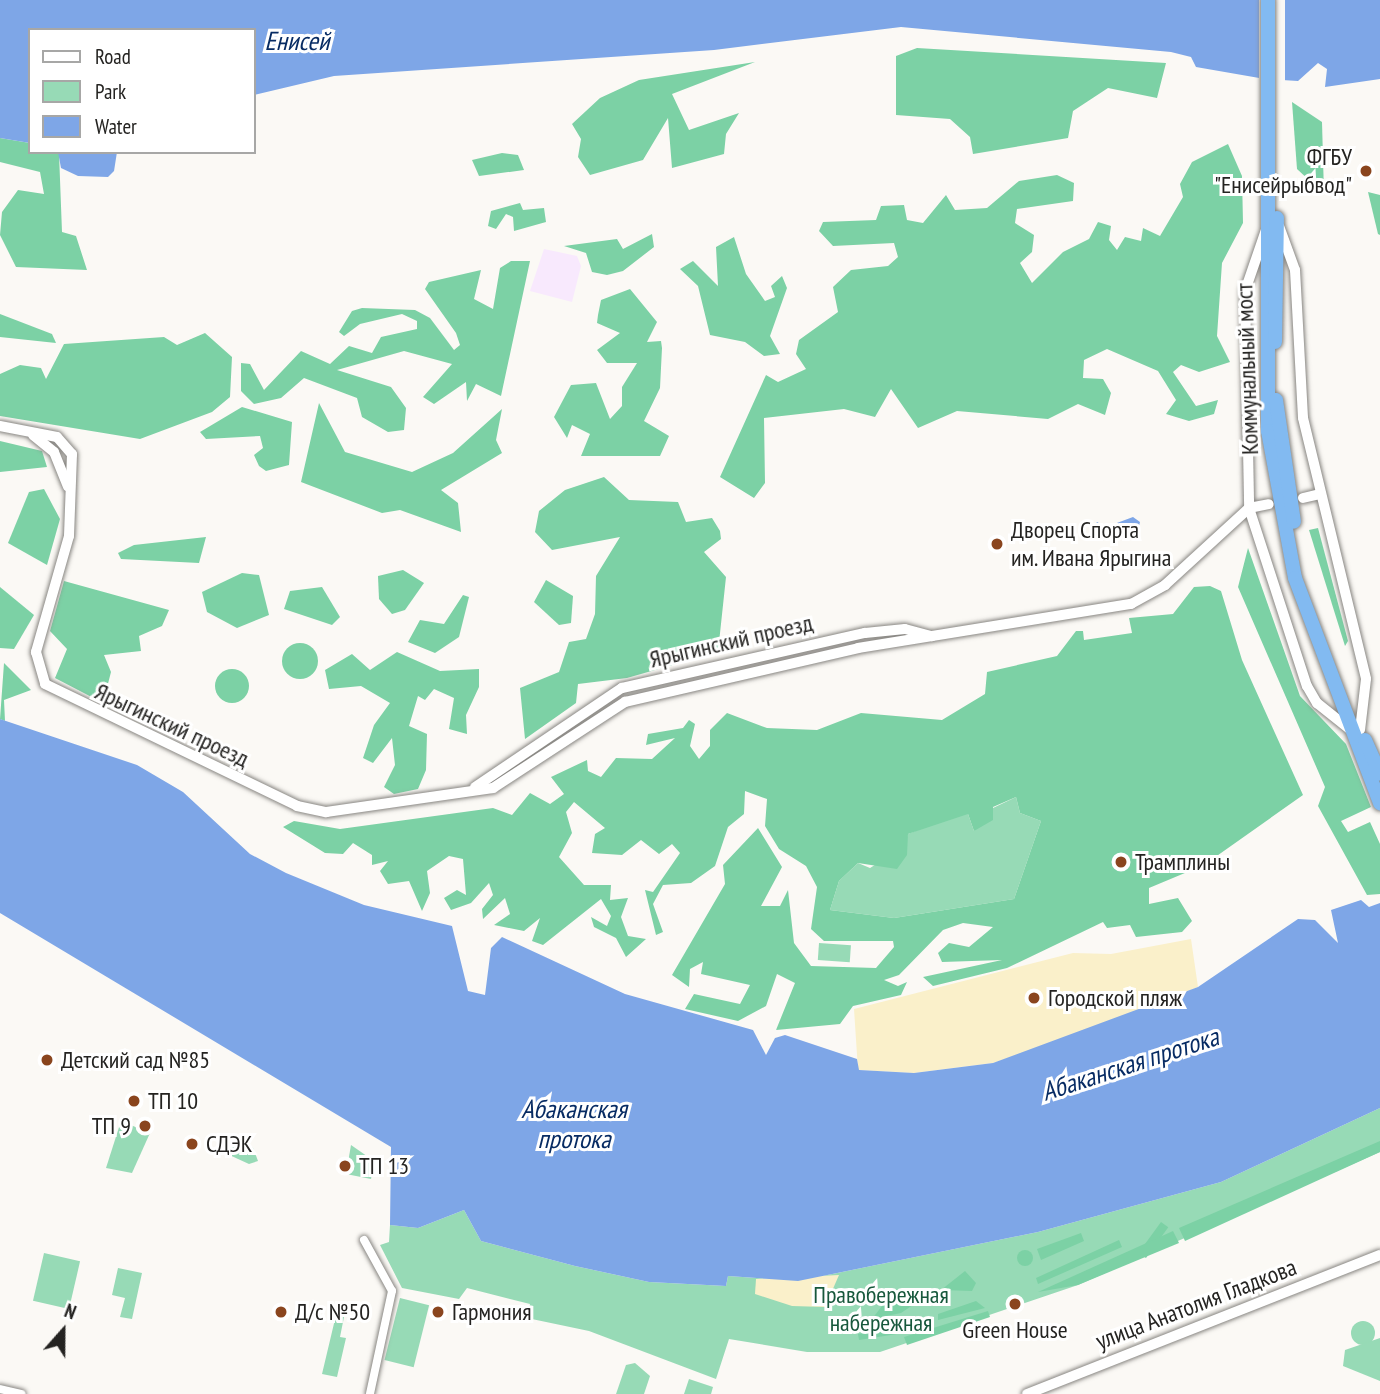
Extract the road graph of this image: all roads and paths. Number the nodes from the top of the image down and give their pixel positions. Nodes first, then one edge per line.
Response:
1 (1268, 0) edge
2 (1275, 0) edge
3 (1273, 121) junction
4 (1273, 223) junction
5 (0, 426) edge
6 (1321, 494) junction
7 (1303, 498) dead end
8 (1269, 504) dead end
9 (1249, 508) junction
10 (865, 633) junction
11 (942, 638) junction
12 (868, 647) junction
13 (1356, 731) junction
14 (1376, 780) edge
15 (475, 787) junction
16 (1380, 803) edge
17 (364, 1240) dead end
18 (1380, 1255) edge
19 (0, 1389) edge
20 (21, 1394) edge
21 (370, 1394) edge
22 (1027, 1394) edge

1 - 3 highway, Коммунальный мост
2 - 3 highway, Коммунальный мост
3 - 4 highway, Коммунальный мост
4 - 6 main road
4 - 9 main road
4 - 13 highway, Коммунальный мост
5 - 15 main road, Ярыгинский проезд
6 - 7 main road
6 - 13 main road
8 - 9 main road
9 - 11 main road, Ярыгинский проезд
9 - 13 main road
10 - 11 main road, Ярыгинский проезд
10 - 12 main road
10 - 15 main road, Ярыгинский проезд
11 - 12 main road, Ярыгинский проезд
12 - 15 main road, Ярыгинский проезд
13 - 14 highway, Коммунальный мост
14 - 16 highway, Коммунальный мост
17 - 21 street
18 - 22 main road, улица Анатолия Гладкова
19 - 20 street

